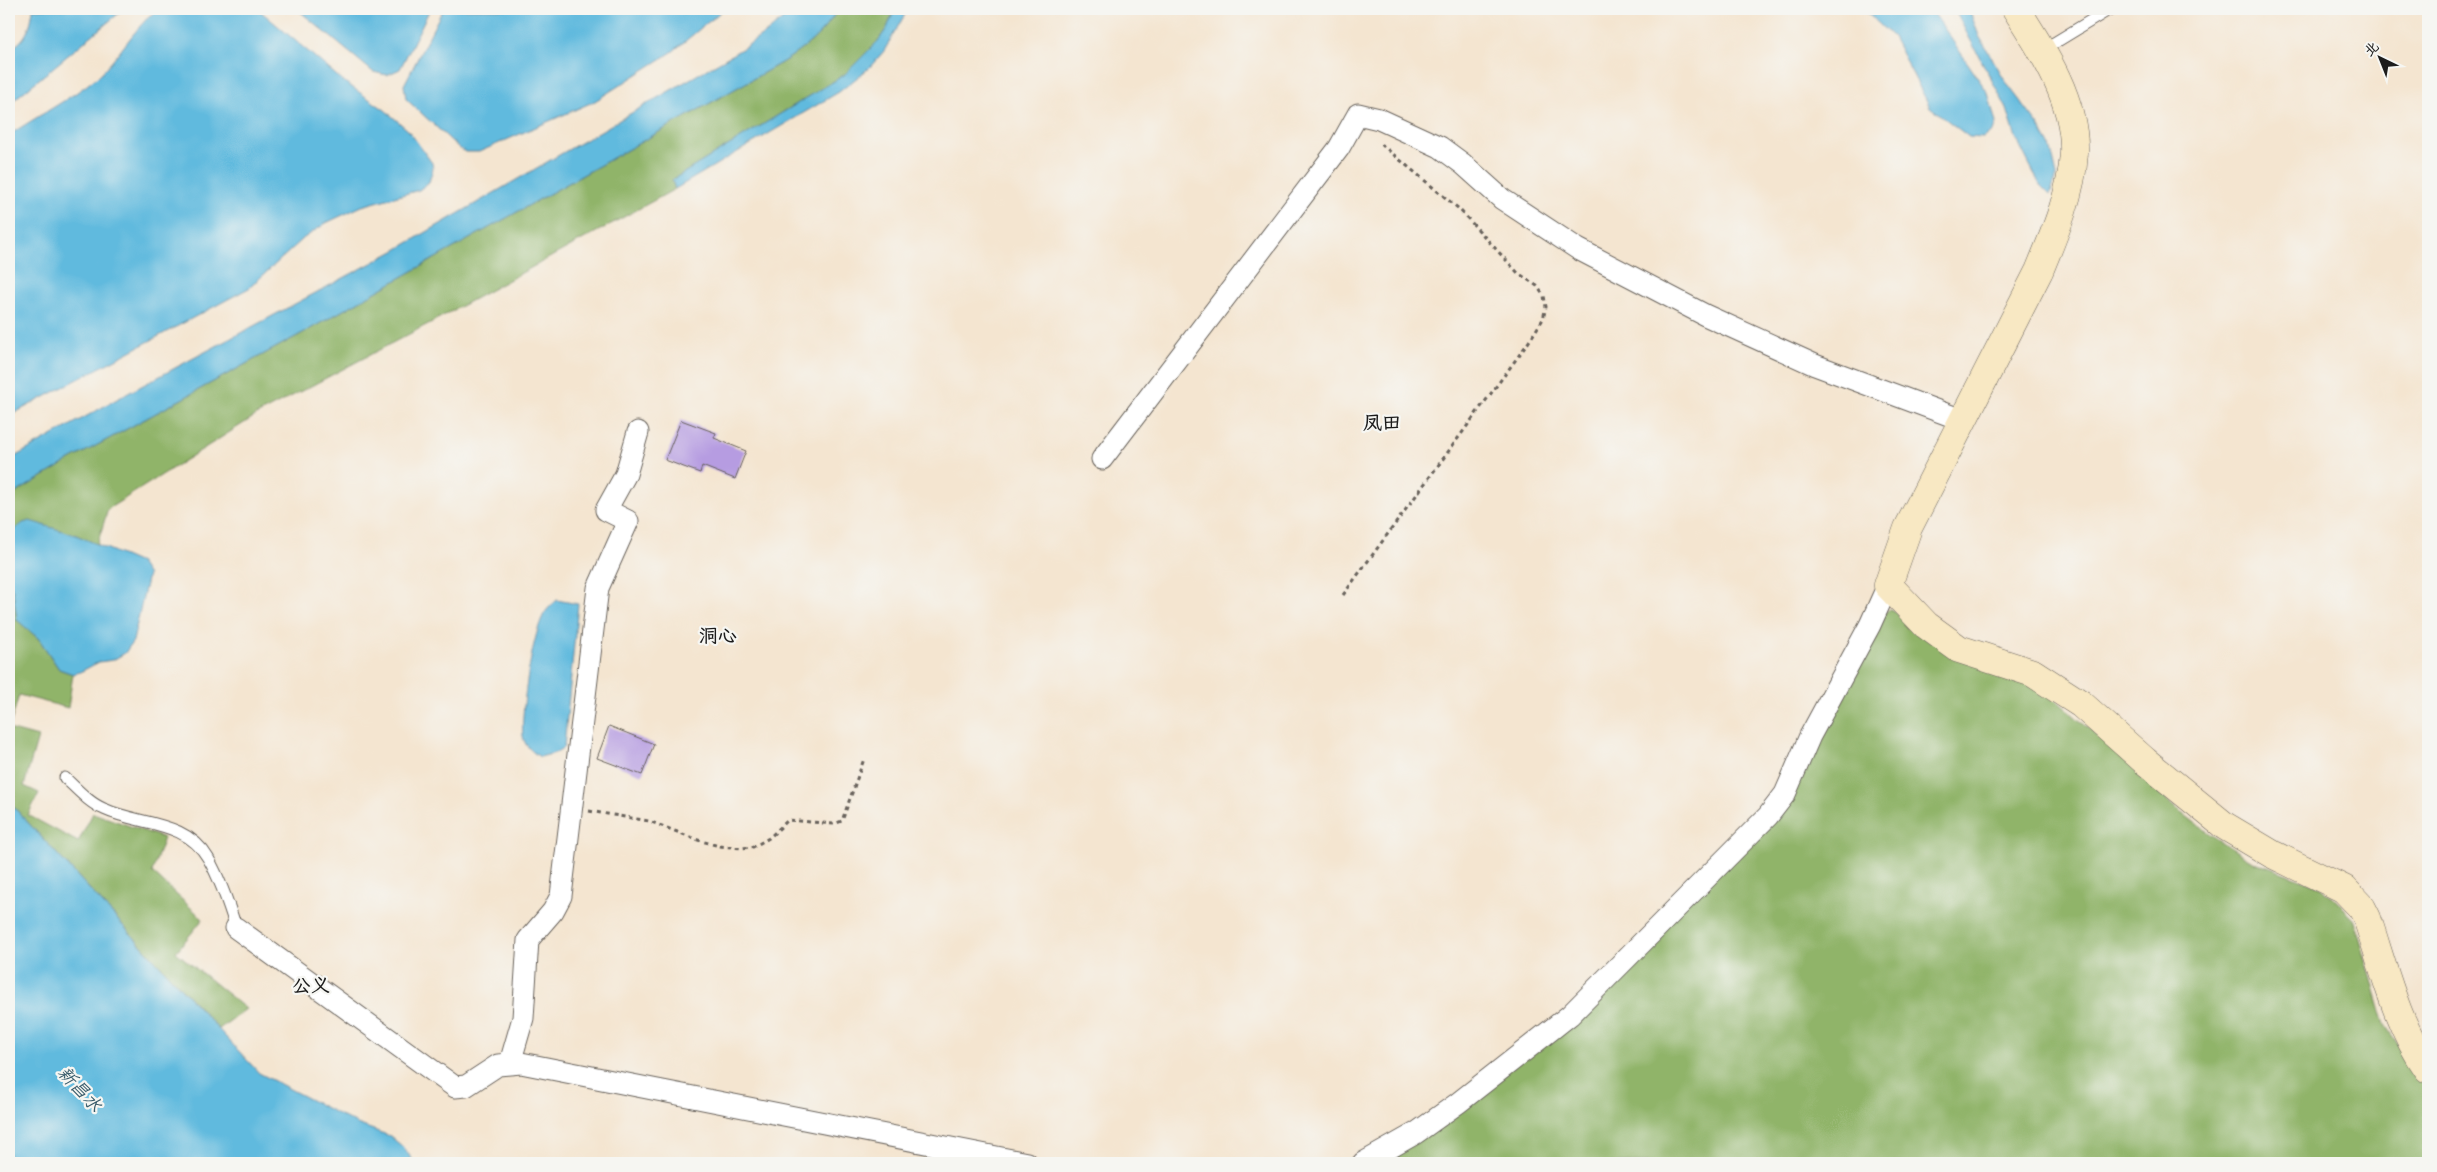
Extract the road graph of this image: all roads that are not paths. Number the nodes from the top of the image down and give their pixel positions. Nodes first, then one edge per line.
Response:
1 (2016, 9) edge
2 (2110, 9) edge
3 (2042, 52) junction
4 (1962, 420) junction
5 (638, 432) dead end
6 (1102, 459) dead end
7 (1888, 585) junction
8 (65, 778) dead end
9 (236, 928) joint
10 (510, 1063) junction
11 (2428, 1069) edge
12 (1027, 1163) edge
13 (1363, 1163) edge

1 - 3 street
2 - 3 lane
3 - 4 street
4 - 6 street
4 - 7 street
5 - 10 street
7 - 11 street
7 - 13 street
8 - 9 lane
9 - 10 street
10 - 12 street

